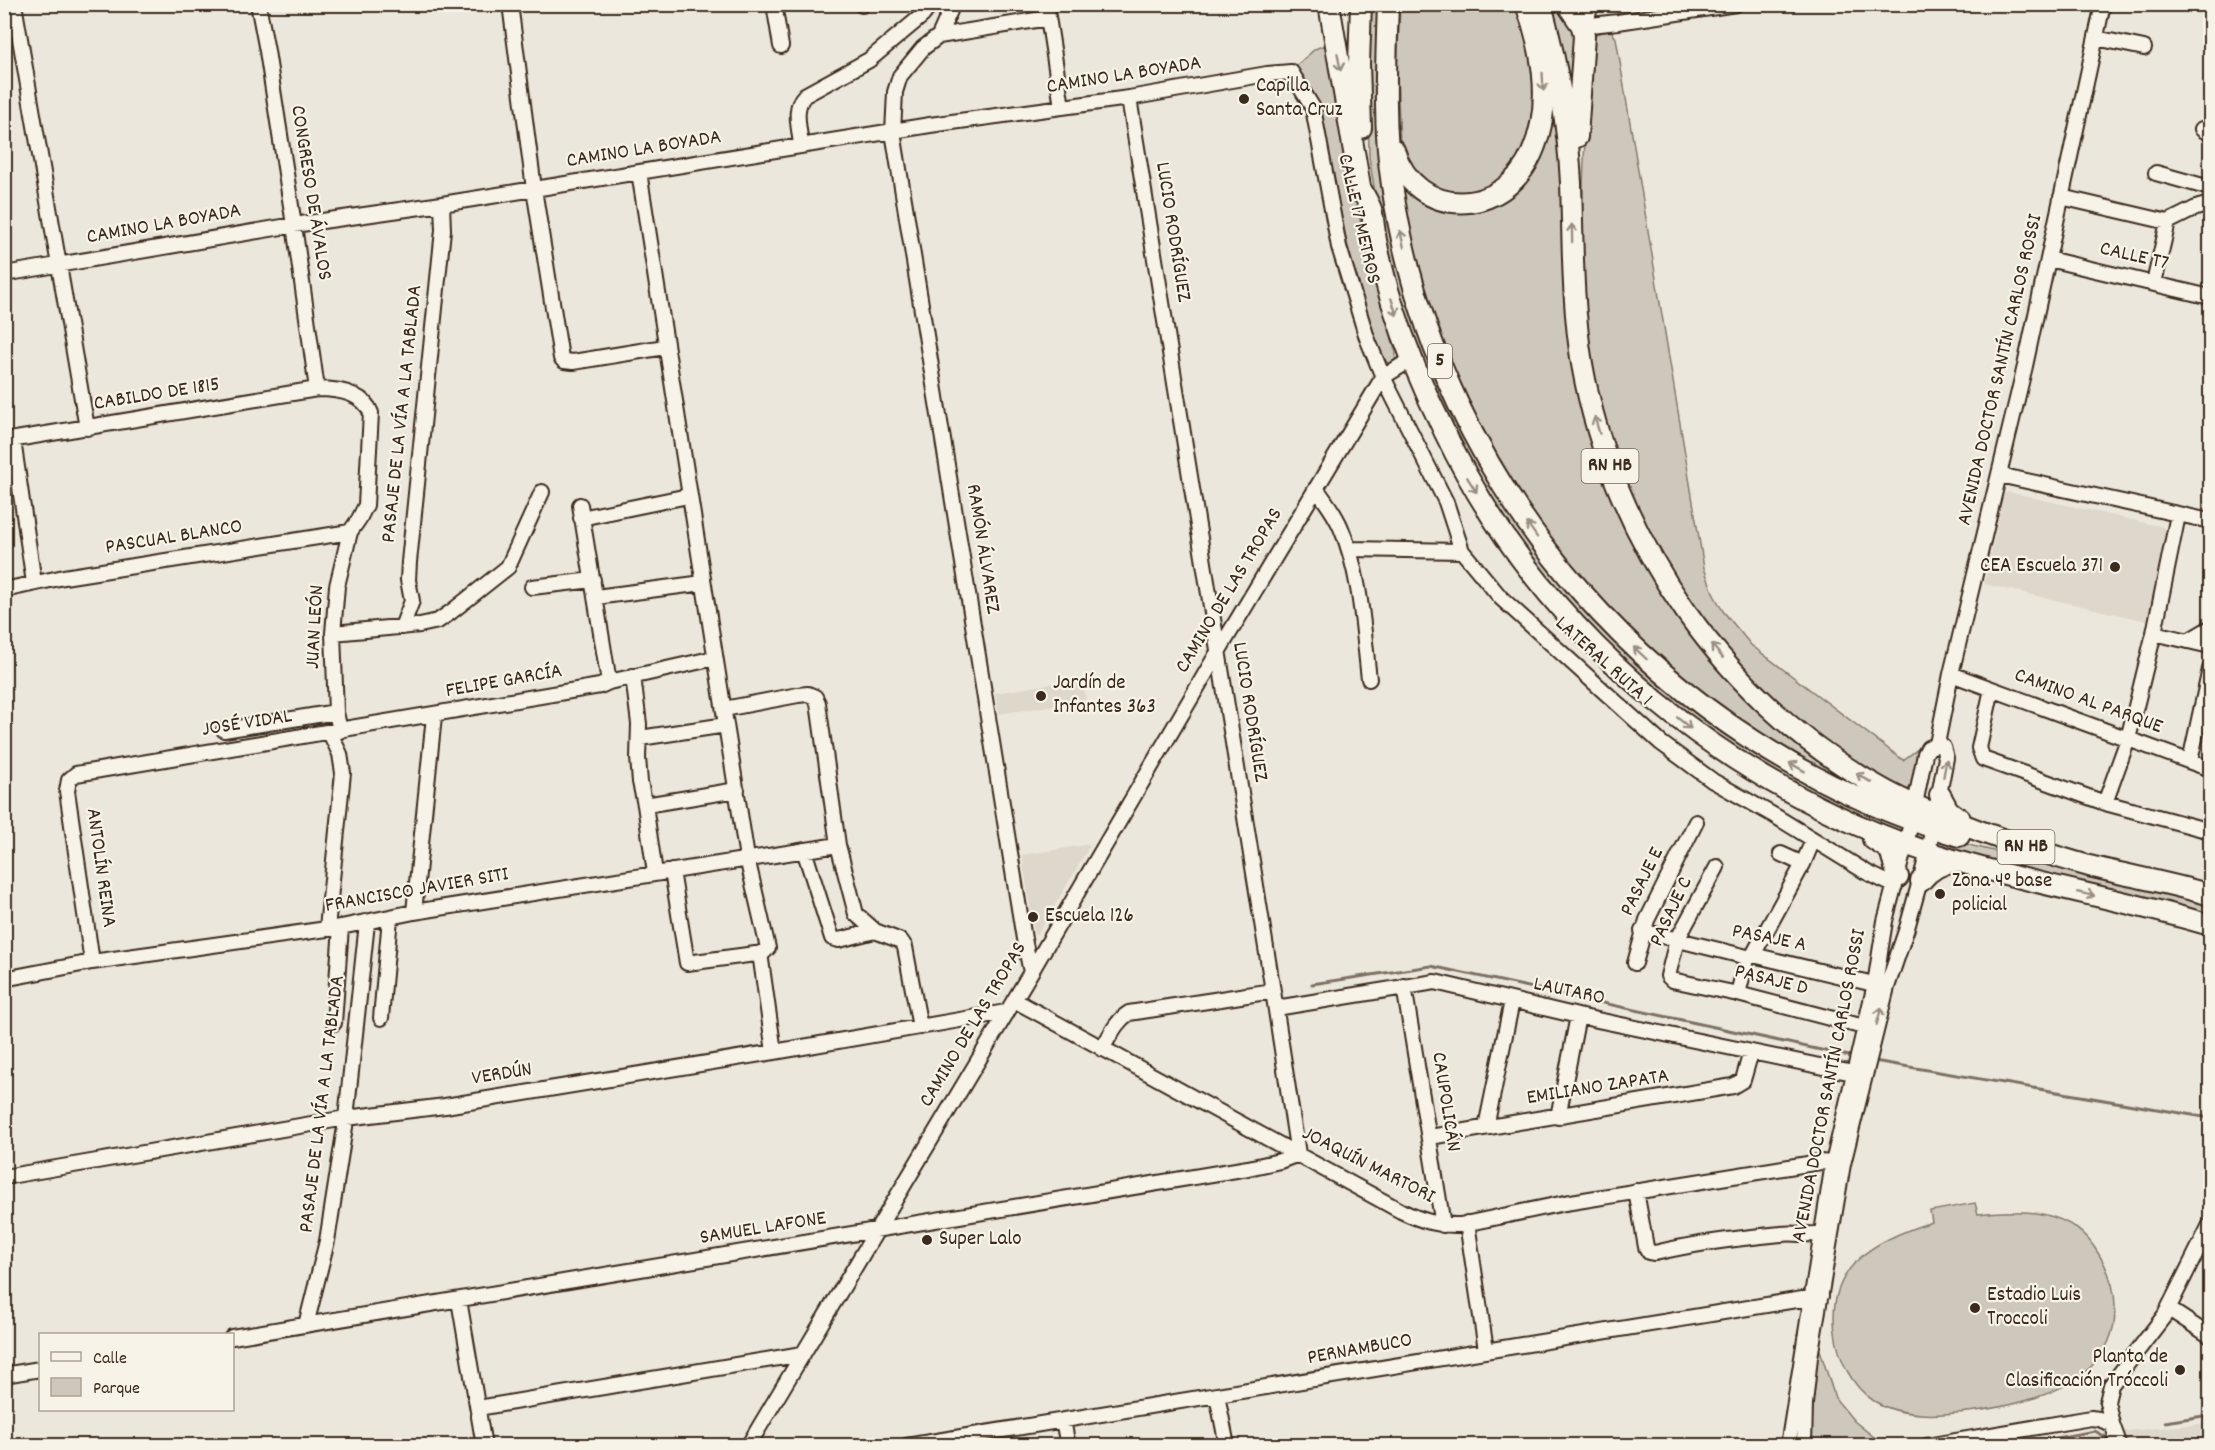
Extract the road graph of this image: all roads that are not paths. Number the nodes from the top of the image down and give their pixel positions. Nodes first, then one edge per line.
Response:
1 (14, 4) edge
2 (258, 4) edge
3 (510, 4) edge
4 (774, 4) edge
5 (931, 4) edge
6 (953, 4) edge
7 (1329, 4) edge
8 (1361, 4) edge
9 (1388, 4) edge
10 (1526, 4) edge
11 (1541, 4) edge
12 (1567, 4) edge
13 (1591, 4) edge
14 (1736, 4) edge
15 (2103, 4) edge
16 (1047, 11) edge
17 (1582, 26) junction
18 (939, 36) junction
19 (2096, 38) junction
20 (781, 46) dead end
21 (2144, 48) dead end
22 (1291, 72) joint
23 (1129, 98) junction
24 (1062, 107) junction
25 (1388, 116) junction
26 (893, 132) junction
27 (801, 146) junction
28 (639, 172) junction
29 (2156, 173) dead end
30 (1571, 184) junction
31 (2211, 188) edge
32 (534, 189) junction
33 (2061, 197) junction
34 (442, 204) junction
35 (2211, 204) edge
36 (1371, 209) junction
37 (2168, 222) junction
38 (294, 225) junction
39 (2048, 259) junction
40 (60, 264) junction
41 (4, 274) edge
42 (2154, 283) junction
43 (2211, 297) edge
44 (665, 347) junction
45 (1412, 359) junction
46 (1383, 377) junction
47 (317, 389) junction
48 (87, 428) junction
49 (9, 440) edge
50 (1999, 475) junction
51 (1316, 488) junction
52 (542, 492) dead end
53 (688, 496) junction
54 (2178, 515) junction
55 (2211, 521) edge
56 (350, 532) junction
57 (1349, 549) junction
58 (1462, 550) junction
59 (593, 580) junction
60 (34, 583) junction
61 (703, 583) junction
62 (532, 587) dead end
63 (4, 590) edge
64 (596, 597) junction
65 (402, 627) junction
66 (2211, 628) edge
67 (333, 633) junction
68 (2154, 633) junction
69 (2188, 641) junction
70 (2211, 646) edge
71 (1218, 652) junction
72 (715, 658) junction
73 (2211, 669) edge
74 (1951, 674) junction
75 (633, 676) junction
76 (1369, 679) dead end
77 (609, 682) junction
78 (1992, 688) junction
79 (724, 709) junction
80 (336, 712) junction
81 (434, 716) junction
82 (726, 725) junction
83 (224, 730) dead end
84 (335, 732) junction
85 (640, 738) junction
86 (2128, 740) junction
87 (1937, 744) junction
88 (2190, 762) junction
89 (2211, 769) edge
90 (69, 780) joint
91 (737, 790) junction
92 (2105, 803) junction
93 (645, 805) junction
94 (1914, 813) junction
95 (1937, 813) junction
96 (1696, 822) dead end
97 (1858, 825) junction
98 (2211, 831) edge
99 (1813, 840) junction
100 (838, 845) junction
101 (1906, 845) junction
102 (804, 850) junction
103 (1928, 852) junction
104 (1781, 854) dead end
105 (747, 858) junction
106 (1956, 861) junction
107 (1803, 864) junction
108 (2088, 865) junction
109 (1717, 867) dead end
110 (672, 871) junction
111 (655, 873) junction
112 (1896, 881) junction
113 (1921, 881) junction
114 (2211, 896) edge
115 (414, 912) junction
116 (390, 918) junction
117 (1885, 921) junction
118 (367, 922) junction
119 (2211, 925) edge
120 (334, 927) junction
121 (1907, 928) junction
122 (875, 931) junction
123 (1642, 931) junction
124 (1677, 940) junction
125 (764, 950) junction
126 (1750, 956) junction
127 (93, 962) junction
128 (1635, 963) dead end
129 (1031, 972) junction
130 (1668, 976) joint
131 (4, 979) edge
132 (1404, 986) junction
133 (1881, 986) junction
134 (1273, 991) junction
135 (1738, 994) junction
136 (1512, 1001) junction
137 (1010, 1006) junction
138 (1276, 1008) junction
139 (1578, 1016) junction
140 (381, 1018) dead end
141 (334, 1023) dead end
142 (1864, 1027) junction
143 (920, 1028) junction
144 (1102, 1049) junction
145 (774, 1052) junction
146 (1751, 1052) junction
147 (1853, 1073) junction
148 (1558, 1117) junction
149 (346, 1118) junction
150 (1486, 1127) junction
151 (1430, 1137) junction
152 (1298, 1154) junction
153 (1838, 1163) junction
154 (4, 1177) edge
155 (1636, 1191) junction
156 (1467, 1223) junction
157 (1443, 1225) junction
158 (2211, 1225) edge
159 (875, 1232) junction
160 (1827, 1232) junction
161 (1816, 1297) junction
162 (459, 1300) junction
163 (2169, 1309) junction
164 (306, 1324) junction
165 (2211, 1336) edge
166 (234, 1337) edge
167 (1486, 1350) junction
168 (802, 1354) junction
169 (39, 1369) edge
170 (4, 1375) edge
171 (1217, 1395) junction
172 (2107, 1402) junction
173 (478, 1408) junction
174 (1792, 1410) junction
175 (2091, 1418) junction
176 (1063, 1420) junction
177 (2112, 1424) junction
178 (484, 1446) edge
179 (748, 1446) edge
180 (906, 1446) edge
181 (1068, 1446) edge
182 (1227, 1446) edge
183 (1788, 1446) edge
184 (1796, 1446) edge
185 (1804, 1446) edge
186 (1926, 1446) edge
187 (2120, 1446) edge

1 - 40 street
2 - 38 street, CONGRESO DE ÁVALOS
3 - 32 street
4 - 20 street
5 - 27 street
6 - 18 street
7 -> 36 highway, RN HB
8 - 36 highway
9 - 25 highway, 5
10 -> 25 highway
11 - 30 highway, RN HB
12 - 17 highway
13 - 17 street
14 - 17 street
15 - 19 street, AVENIDA DOCTOR SANTÍN CARLOS ROSSI
16 - 18 street
16 - 24 street
17 - 30 highway
18 - 26 street
19 - 21 street
19 - 33 street, AVENIDA DOCTOR SANTÍN CARLOS ROSSI
22 - 23 street, CAMINO LA BOYADA
22 - 46 street, CALLE 17 METROS
23 - 24 street, CAMINO LA BOYADA
23 - 71 street, LUCIO RODRÍGUEZ
24 - 26 street, CAMINO LA BOYADA
94 -> 25 highway, 5
26 - 27 street, CAMINO LA BOYADA
26 - 129 street, RAMÓN ÁLVAREZ
27 - 28 street, CAMINO LA BOYADA
28 - 32 street, CAMINO LA BOYADA
28 - 44 street
29 - 31 street
94 -> 30 highway, RN HB
32 - 34 street, CAMINO LA BOYADA
32 - 44 street
33 - 37 street
33 - 39 street, AVENIDA DOCTOR SANTÍN CARLOS ROSSI
34 - 38 street, CAMINO LA BOYADA
34 - 65 street, PASAJE DE LA VÍA A LA TABLADA
35 - 37 street
36 -> 45 highway, RN HB
37 - 42 street
38 - 40 street, CAMINO LA BOYADA
38 - 47 street, CONGRESO DE ÁVALOS
39 - 42 street, CALLE T7
39 - 50 street, AVENIDA DOCTOR SANTÍN CARLOS ROSSI
40 - 41 street, CAMINO LA BOYADA
40 - 48 street
42 - 43 street, CALLE T7
44 - 53 street
45 - 46 street, CAMINO DE LAS TROPAS
45 -> 97 highway, RN HB
46 - 51 street, CAMINO DE LAS TROPAS
46 - 58 street, LATERAL RUTA 1
47 - 48 street, CABILDO DE 1815
47 - 56 street, JUAN LEÓN
48 - 49 street, CABILDO DE 1815
49 - 60 street
50 - 54 street
50 - 74 street, AVENIDA DOCTOR SANTÍN CARLOS ROSSI
51 - 57 street
51 - 71 street, CAMINO DE LAS TROPAS
52 - 65 street
53 - 59 street
53 - 61 street
54 - 55 street
54 - 68 street
56 - 60 street, PASCUAL BLANCO
56 - 67 street, JUAN LEÓN
57 - 58 street
57 - 76 street
58 - 99 street, LATERAL RUTA 1
59 - 62 street
59 - 64 street
60 - 63 street, PASCUAL BLANCO
61 - 64 street
61 - 72 street
64 - 77 street
65 - 67 street
66 - 69 street
67 - 80 street, JUAN LEÓN
68 - 69 street
68 - 86 street
69 - 70 street
71 - 129 street, CAMINO DE LAS TROPAS
71 - 134 street, LUCIO RODRÍGUEZ
72 - 75 street, FELIPE GARCÍA
72 - 79 street
73 - 88 street
74 - 78 street, CAMINO AL PARQUE
74 - 87 street, AVENIDA DOCTOR SANTÍN CARLOS ROSSI
75 - 77 street, FELIPE GARCÍA
75 - 85 street
77 - 81 street, FELIPE GARCÍA
78 - 86 street, CAMINO AL PARQUE
78 - 92 street
79 - 82 street
79 - 100 street
80 - 83 street, JOSÉ VIDAL
80 - 84 street, JUAN LEÓN
81 - 84 street, JOSÉ VIDAL
81 - 115 street, FELIPE GARCÍA
82 - 85 street
82 - 91 street
84 - 90 street, JOSÉ VIDAL
84 - 120 street, JUAN LEÓN
85 - 93 street
86 - 88 street, CAMINO AL PARQUE
86 - 92 street
87 - 94 street, AVENIDA DOCTOR SANTÍN CARLOS ROSSI
95 -> 87 street, AVENIDA DOCTOR SANTÍN CARLOS ROSSI
88 - 89 street, CAMINO AL PARQUE
90 - 127 street, ANTOLÍN REINA
91 - 93 street
91 - 105 street
92 - 98 street
93 - 111 street
94 - 95 highway, 5
94 - 101 street, AVENIDA DOCTOR SANTÍN CARLOS ROSSI
95 - 103 street, AVENIDA DOCTOR SANTÍN CARLOS ROSSI
95 - 108 highway, 5
95 - 108 highway, RN HB
96 - 123 street, PASAJE E
97 - 101 highway, RN HB
97 - 112 highway
99 - 107 street
99 - 112 street, LATERAL RUTA 1
100 - 102 street, FRANCISCO JAVIER SITI
100 - 122 street
101 - 103 highway, RN HB
101 - 112 street, AVENIDA DOCTOR SANTÍN CARLOS ROSSI
102 - 105 street, FRANCISCO JAVIER SITI
102 - 122 street
103 - 106 highway, RN HB
103 - 113 street, AVENIDA DOCTOR SANTÍN CARLOS ROSSI
104 - 107 street
105 - 110 street, FRANCISCO JAVIER SITI
105 - 125 street
106 - 113 highway
106 -> 119 highway, RN HB
107 - 126 street
108 - 114 highway, RN HB
109 - 124 street, PASAJE C
110 - 111 street, FRANCISCO JAVIER SITI
110 - 125 street
111 - 115 street, FRANCISCO JAVIER SITI
112 - 117 street, AVENIDA DOCTOR SANTÍN CARLOS ROSSI
113 - 121 street, AVENIDA DOCTOR SANTÍN CARLOS ROSSI
115 - 116 street, FRANCISCO JAVIER SITI
116 - 118 street, FRANCISCO JAVIER SITI
116 - 140 street
117 - 121 street
117 - 133 street, AVENIDA DOCTOR SANTÍN CARLOS ROSSI
118 - 120 street, FRANCISCO JAVIER SITI
118 - 149 street, PASAJE DE LA VÍA A LA TABLADA
120 - 127 street, FRANCISCO JAVIER SITI
120 - 141 street, JUAN LEÓN
121 - 133 street, AVENIDA DOCTOR SANTÍN CARLOS ROSSI
122 - 143 street
123 - 124 street, PASAJE A
123 - 128 street, PASAJE E
124 - 126 street, PASAJE A
124 - 130 street, PASAJE C
125 - 145 street
126 - 133 street, PASAJE A
126 - 135 street
127 - 131 street, FRANCISCO JAVIER SITI
129 - 137 street, CAMINO DE LAS TROPAS
130 - 135 street, PASAJE D
132 - 136 street, LAUTARO
132 - 138 street, LAUTARO
132 - 151 street, CAUPOLICÁN
133 - 142 street, AVENIDA DOCTOR SANTÍN CARLOS ROSSI
153 -> 133 street, AVENIDA DOCTOR SANTÍN CARLOS ROSSI
134 - 138 street, LUCIO RODRÍGUEZ
134 - 144 street
135 - 142 street, PASAJE D
136 - 139 street, LAUTARO
136 - 150 street
137 - 143 street, VERDÚN
137 - 144 street, JOAQUÍN MARTORI
137 - 159 street, CAMINO DE LAS TROPAS
138 - 152 street, LUCIO RODRÍGUEZ
139 - 146 street, LAUTARO
139 - 148 street
142 - 147 street, AVENIDA DOCTOR SANTÍN CARLOS ROSSI
143 - 145 street, VERDÚN
144 - 152 street, JOAQUÍN MARTORI
145 - 149 street, VERDÚN
146 - 147 street, LAUTARO
146 - 148 street, EMILIANO ZAPATA
147 - 153 street, AVENIDA DOCTOR SANTÍN CARLOS ROSSI
148 - 150 street, EMILIANO ZAPATA
149 - 154 street, VERDÚN
149 - 164 street, PASAJE DE LA VÍA A LA TABLADA
150 - 151 street, EMILIANO ZAPATA
151 - 157 street, CAUPOLICÁN
152 - 157 street, JOAQUÍN MARTORI
152 - 159 street, SAMUEL LAFONE
153 - 155 street, JOAQUÍN MARTORI
153 - 160 street, AVENIDA DOCTOR SANTÍN CARLOS ROSSI
155 - 156 street, JOAQUÍN MARTORI
155 - 160 street
156 - 157 street, JOAQUÍN MARTORI
156 - 167 street
158 - 163 street
159 - 162 street, SAMUEL LAFONE
159 - 168 street, CAMINO DE LAS TROPAS
160 - 161 street, AVENIDA DOCTOR SANTÍN CARLOS ROSSI
161 - 167 street, PERNAMBUCO
161 - 174 street, AVENIDA DOCTOR SANTÍN CARLOS ROSSI
161 - 185 street, AVENIDA DOCTOR SANTÍN CARLOS ROSSI
162 - 164 street, SAMUEL LAFONE
162 - 173 street
163 - 165 street
163 - 172 street
164 - 166 street, SAMUEL LAFONE
167 - 171 street, PERNAMBUCO
168 - 173 street
168 - 179 street, CAMINO DE LAS TROPAS
169 - 170 street
171 - 176 street, PERNAMBUCO
171 - 182 street
172 - 175 street
172 - 177 street
173 - 178 street
174 - 183 street, AVENIDA DOCTOR SANTÍN CARLOS ROSSI
174 - 184 street
175 - 177 street
175 - 186 street
176 - 180 street, PERNAMBUCO
176 - 181 street
177 - 187 street

